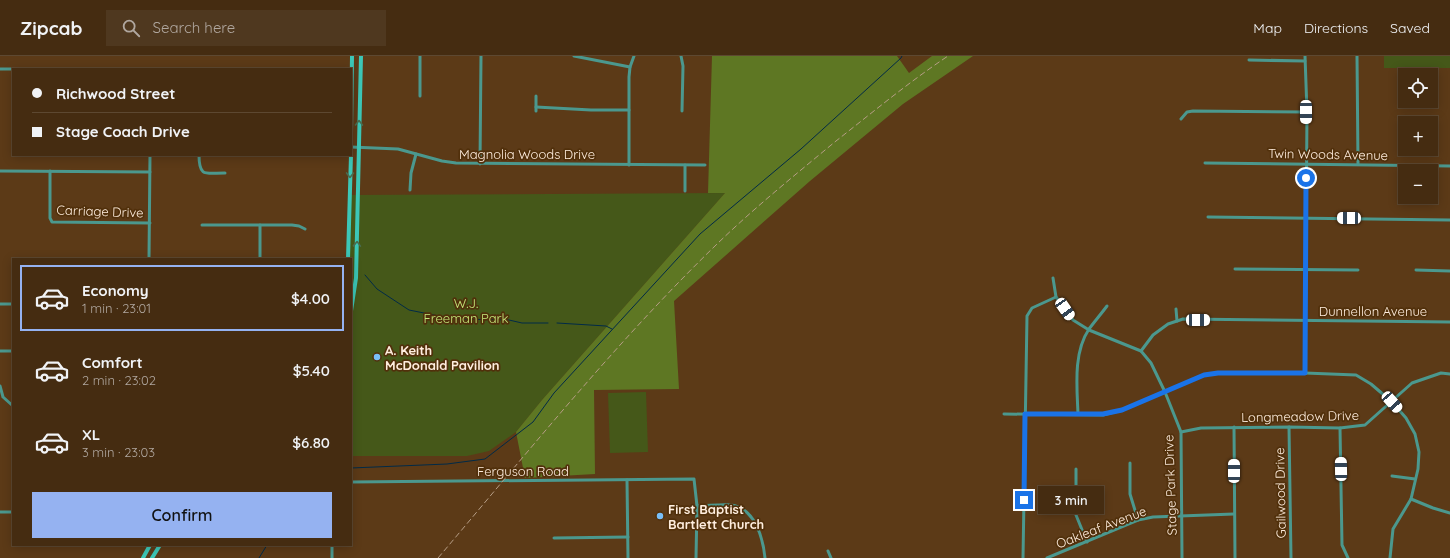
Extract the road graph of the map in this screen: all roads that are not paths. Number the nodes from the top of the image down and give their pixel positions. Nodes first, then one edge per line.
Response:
1 (352, 56) edge
2 (361, 56) edge
3 (420, 56) edge
4 (481, 56) edge
5 (574, 56) edge
6 (634, 56) edge
7 (681, 56) edge
8 (1305, 56) edge
9 (1357, 56) edge
10 (585, 57) edge
11 (1248, 60) dead end
12 (1305, 61) junction
13 (630, 67) junction
14 (352, 68) edge
15 (0, 69) edge
16 (12, 69) edge
17 (420, 96) dead end
18 (536, 96) dead end
19 (536, 106) junction
20 (629, 110) junction
21 (536, 111) dead end
22 (682, 111) dead end
23 (1306, 112) junction
24 (1181, 119) dead end
25 (352, 147) edge
26 (359, 148) junction
27 (416, 154) junction
28 (150, 156) edge
29 (199, 156) edge
30 (351, 156) edge
31 (1205, 163) dead end
32 (480, 164) junction
33 (1306, 164) junction
34 (1358, 164) junction
35 (629, 165) junction
36 (685, 165) junction
37 (705, 165) dead end
38 (1450, 166) edge
39 (0, 171) edge
40 (50, 171) junction
41 (150, 172) junction
42 (225, 173) dead end
43 (410, 190) dead end
44 (685, 191) dead end
45 (1208, 217) dead end
46 (1306, 218) junction
47 (1450, 220) edge
48 (150, 223) junction
49 (202, 225) dead end
50 (260, 225) junction
51 (305, 229) dead end
52 (149, 258) edge
53 (260, 258) edge
54 (348, 258) edge
55 (1235, 269) dead end
56 (1305, 270) junction
57 (1358, 270) dead end
58 (1416, 270) dead end
59 (1450, 271) edge
60 (1053, 278) dead end
61 (1056, 297) junction
62 (0, 304) edge
63 (12, 304) edge
64 (352, 304) edge
65 (1107, 306) dead end
66 (1176, 309) dead end
67 (1304, 320) junction
68 (1177, 321) junction
69 (1450, 322) edge
70 (1088, 330) junction
71 (0, 351) edge
72 (12, 351) edge
73 (1141, 351) junction
74 (1305, 373) junction
75 (1450, 374) edge
76 (0, 386) edge
77 (1165, 392) junction
78 (1392, 402) junction
79 (12, 405) edge
80 (1004, 414) dead end
81 (1025, 414) junction
82 (1078, 414) junction
83 (1289, 427) junction
84 (1234, 428) junction
85 (1340, 428) junction
86 (1180, 432) junction
87 (1130, 463) dead end
88 (1076, 469) dead end
89 (1392, 476) dead end
90 (1415, 479) junction
91 (627, 480) junction
92 (352, 482) edge
93 (1411, 499) junction
94 (697, 506) junction
95 (0, 512) edge
96 (12, 512) edge
97 (1450, 513) edge
98 (1234, 514) junction
99 (1182, 515) junction
100 (1138, 520) junction
101 (628, 537) junction
102 (554, 538) dead end
103 (1087, 542) junction
104 (149, 546) edge
105 (159, 546) edge
106 (332, 546) edge
107 (828, 551) dead end
108 (143, 558) edge
109 (152, 558) edge
110 (332, 558) edge
111 (628, 558) edge
112 (696, 558) edge
113 (765, 558) edge
114 (831, 558) edge
115 (1023, 558) edge
116 (1047, 558) edge
117 (1182, 558) edge
118 (1235, 558) edge
119 (1291, 558) edge
120 (1348, 558) edge
121 (1390, 558) edge

1 - 14 main road
26 -> 2 main road
3 - 17 street
4 - 32 street
5 - 10 street
6 - 13 street
7 - 22 street
8 - 12 street
9 - 34 street
10 - 13 street
11 - 12 street
12 - 23 street
13 - 20 street
15 - 16 street
18 - 19 street
19 - 20 street
19 - 21 street
20 - 35 street
23 - 24 street
23 - 33 street
25 - 26 street, Magnolia Woods Drive
26 - 27 street, Magnolia Woods Drive
64 -> 26 main road
27 - 32 street, Magnolia Woods Drive
27 - 43 street
28 - 41 street
29 - 42 street
30 -> 54 main road
31 - 33 street, Twin Woods Avenue
32 - 35 street, Magnolia Woods Drive
33 - 34 street, Twin Woods Avenue
33 - 46 street
34 - 38 street, Twin Woods Avenue
35 - 36 street, Magnolia Woods Drive
36 - 37 street, Magnolia Woods Drive
36 - 44 street
39 - 40 street
40 - 41 street
40 - 48 street, Carriage Drive
41 - 48 street
45 - 46 street
46 - 47 street
46 - 56 street
48 - 52 street
49 - 50 street
50 - 51 street
50 - 53 street
55 - 56 street
56 - 57 street
56 - 67 street
58 - 59 street
60 - 61 street
61 - 70 street
61 - 81 street
62 - 63 street
65 - 70 street
66 - 68 street
67 - 68 street, Dunnellon Avenue
67 - 69 street, Dunnellon Avenue
67 - 74 street
68 - 73 street, Dunnellon Avenue
70 - 73 street
70 - 82 street
71 - 72 street
73 - 77 street, Stage Park Drive
74 - 77 street
74 - 78 street
75 - 78 street, Longmeadow Drive
76 - 79 street
77 - 82 street
77 - 86 street, Stage Park Drive
78 - 85 street, Longmeadow Drive
78 - 90 street
80 - 81 street
81 - 82 street
81 - 115 street
83 - 84 street, Longmeadow Drive
83 - 85 street, Longmeadow Drive
83 - 119 street, Gailwood Drive
84 - 86 street, Longmeadow Drive
84 - 98 street
85 - 120 street
86 - 99 street, Stage Park Drive
87 - 100 street
88 - 103 street
89 - 90 street
90 - 93 street
91 - 92 street, Ferguson Road
91 - 94 street, Ferguson Road
91 - 101 street
93 - 97 street
93 - 121 street
94 - 112 street
94 - 113 street
95 - 96 street
98 - 99 street, Oakleaf Avenue
98 - 118 street
99 - 100 street, Oakleaf Avenue
99 - 117 street, Stage Park Drive
100 - 103 street, Oakleaf Avenue
101 - 102 street
101 - 111 street
103 - 116 street, Oakleaf Avenue
104 - 108 main road
105 - 109 main road
106 - 110 street
107 - 114 street

